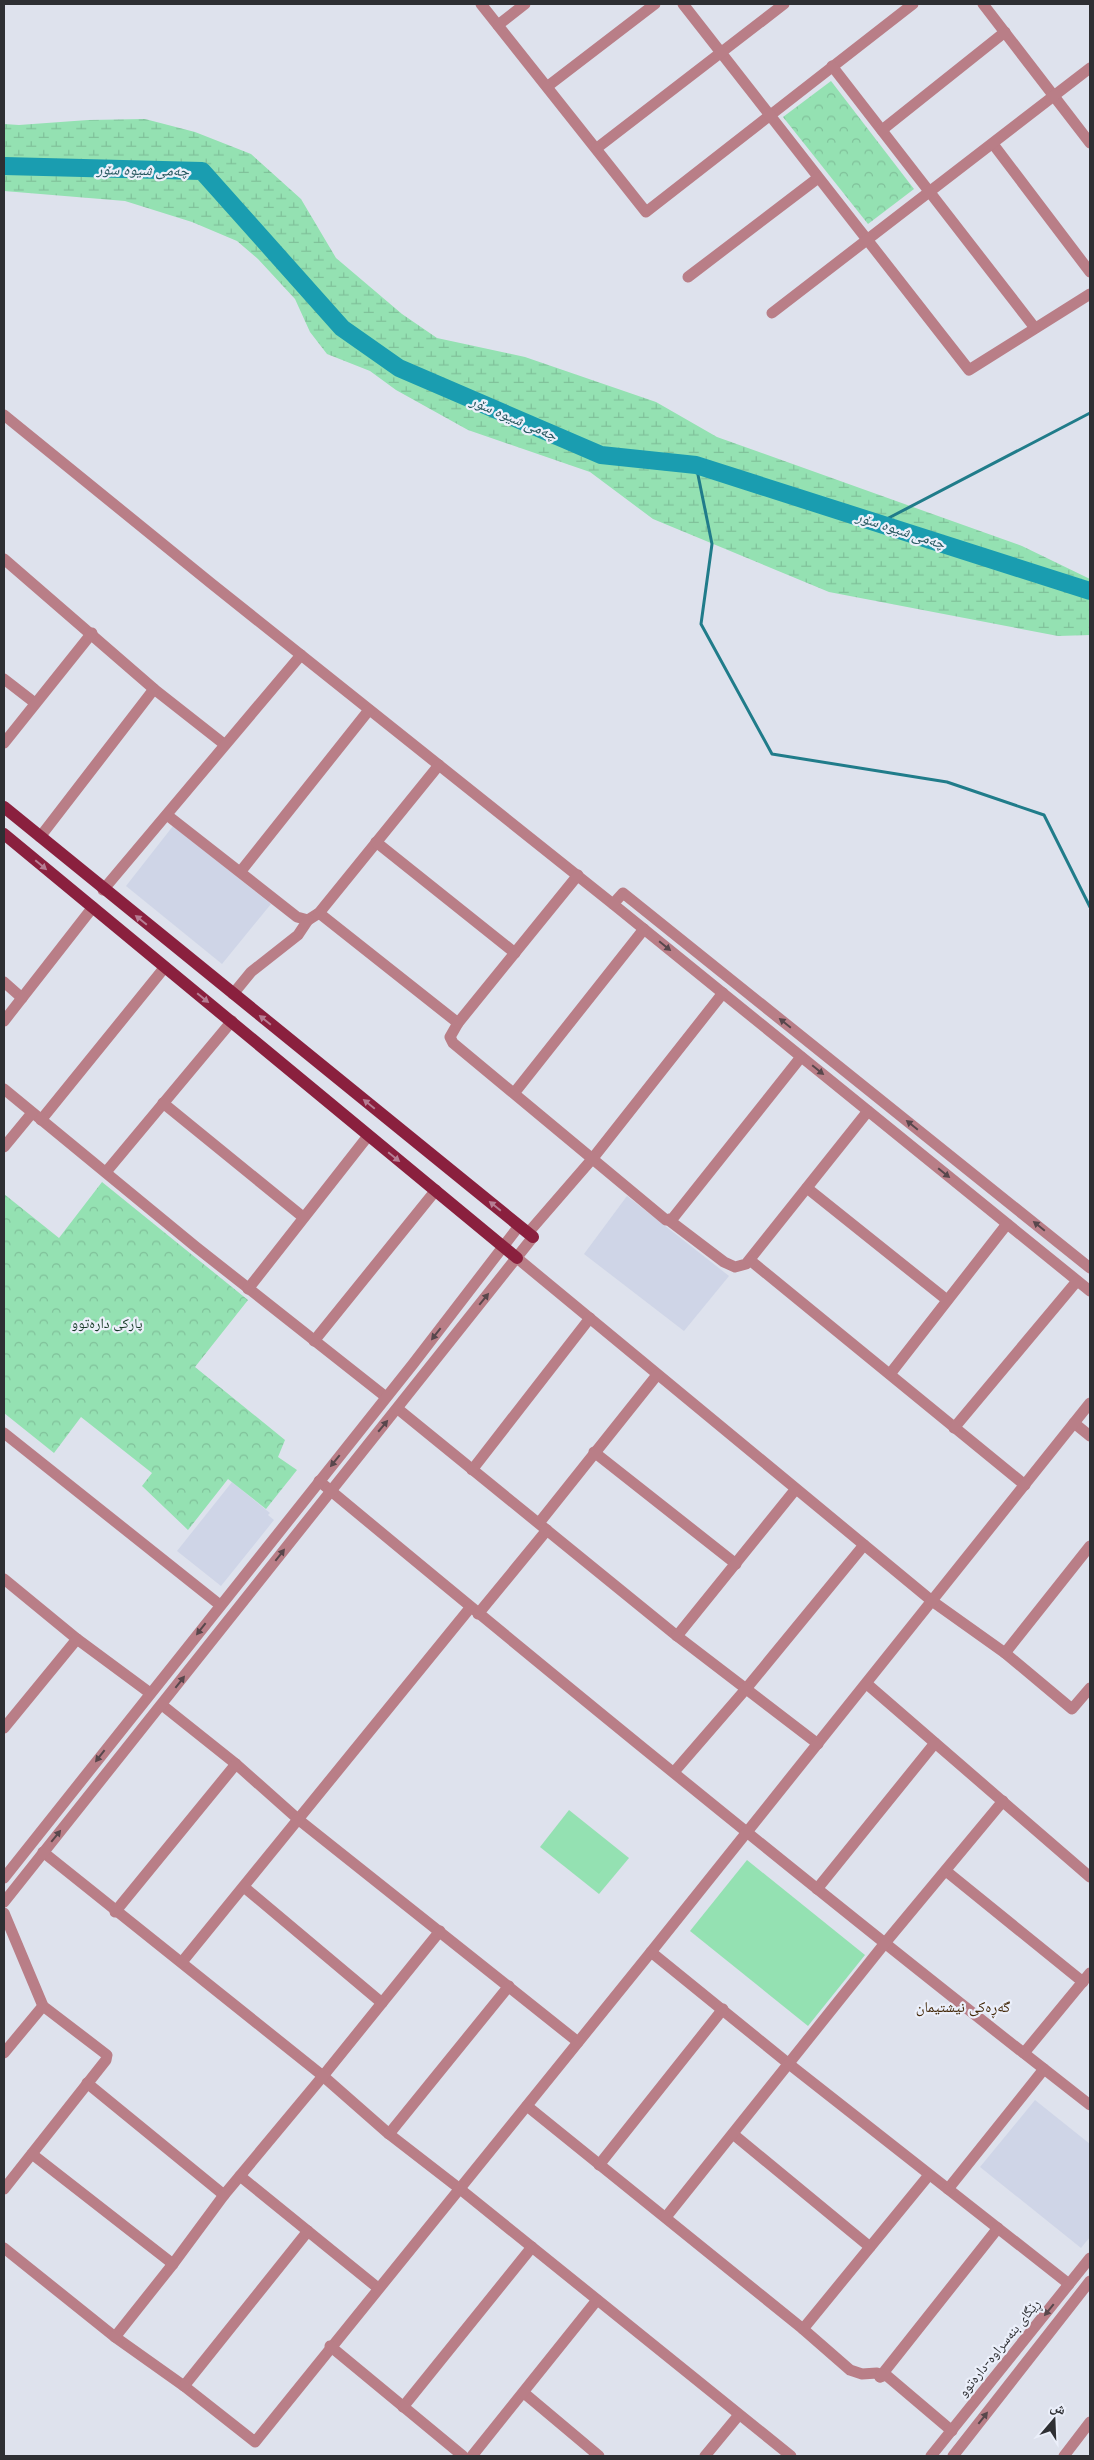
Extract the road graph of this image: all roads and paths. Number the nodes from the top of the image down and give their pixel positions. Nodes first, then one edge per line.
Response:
1 (481, 4) edge
2 (526, 4) edge
3 (655, 4) edge
4 (683, 4) edge
5 (784, 4) edge
6 (913, 4) edge
7 (983, 4) edge
8 (498, 25) junction
9 (1005, 32) junction
10 (721, 53) junction
11 (832, 66) junction
12 (1090, 68) edge
13 (548, 86) junction
14 (1055, 96) junction
15 (770, 115) junction
16 (882, 130) junction
17 (1090, 143) edge
18 (993, 144) junction
19 (596, 148) junction
20 (818, 178) junction
21 (929, 192) junction
22 (867, 241) junction
23 (1090, 272) edge
24 (688, 277) dead end
25 (1090, 294) edge
26 (772, 313) dead end
27 (1035, 328) junction
28 (4, 415) edge
29 (4, 559) edge
30 (92, 633) junction
31 (301, 655) junction
32 (4, 678) edge
33 (154, 689) junction
34 (35, 703) junction
35 (369, 710) junction
36 (4, 743) edge
37 (224, 744) junction
38 (439, 765) junction
39 (4, 807) edge
40 (167, 815) junction
41 (4, 834) edge
42 (40, 837) junction
43 (376, 842) junction
44 (241, 871) junction
45 (578, 875) junction
46 (103, 890) junction
47 (614, 904) junction
48 (93, 907) junction
49 (319, 913) junction
50 (308, 920) junction
51 (644, 929) junction
52 (514, 953) junction
53 (165, 967) junction
54 (4, 982) edge
55 (723, 993) junction
56 (234, 994) junction
57 (22, 998) junction
58 (246, 1004) junction
59 (4, 1021) edge
60 (232, 1021) junction
61 (458, 1023) junction
62 (802, 1057) junction
63 (4, 1089) edge
64 (515, 1092) junction
65 (163, 1103) junction
66 (868, 1111) junction
67 (37, 1116) junction
68 (368, 1136) junction
69 (4, 1147) edge
70 (593, 1158) junction
71 (106, 1172) junction
72 (808, 1188) junction
73 (436, 1190) junction
74 (303, 1217) junction
75 (670, 1220) junction
76 (1007, 1224) junction
77 (527, 1232) junction
78 (1058, 1242) junction
79 (503, 1247) junction
80 (1047, 1256) junction
81 (517, 1258) junction
82 (751, 1261) junction
83 (1090, 1268) edge
84 (1077, 1281) junction
85 (248, 1289) junction
86 (1090, 1291) edge
87 (947, 1300) junction
88 (590, 1318) junction
89 (314, 1342) junction
90 (890, 1374) junction
91 (657, 1375) junction
92 (386, 1397) junction
93 (1090, 1403) edge
94 (398, 1408) junction
95 (1074, 1423) junction
96 (954, 1428) junction
97 (359, 1431) junction
98 (4, 1433) edge
99 (1090, 1436) edge
100 (370, 1440) junction
101 (594, 1452) junction
102 (472, 1470) junction
103 (319, 1481) junction
104 (1025, 1485) junction
105 (795, 1490) junction
106 (330, 1491) junction
107 (543, 1526) junction
108 (864, 1545) junction
109 (1090, 1546) edge
110 (736, 1564) junction
111 (6, 1584) edge
112 (932, 1601) junction
113 (220, 1604) junction
114 (474, 1611) junction
115 (234, 1615) junction
116 (677, 1636) junction
117 (77, 1638) junction
118 (1005, 1653) junction
119 (867, 1684) junction
120 (1090, 1688) edge
121 (745, 1690) junction
122 (150, 1693) junction
123 (162, 1705) junction
124 (4, 1728) edge
125 (935, 1743) junction
126 (818, 1744) junction
127 (236, 1764) junction
128 (674, 1772) junction
129 (1003, 1801) junction
130 (299, 1820) junction
131 (746, 1833) junction
132 (43, 1852) junction
133 (946, 1871) junction
134 (1090, 1877) edge
135 (4, 1878) edge
136 (244, 1887) junction
137 (817, 1889) junction
138 (4, 1902) edge
139 (115, 1912) junction
140 (4, 1913) edge
141 (440, 1932) junction
142 (885, 1942) junction
143 (652, 1952) junction
144 (182, 1962) junction
145 (1090, 1973) edge
146 (1082, 1982) junction
147 (509, 1986) junction
148 (382, 2003) junction
149 (42, 2006) junction
150 (722, 2009) junction
151 (578, 2042) junction
152 (4, 2053) edge
153 (1024, 2053) junction
154 (789, 2064) junction
155 (1044, 2069) junction
156 (323, 2076) junction
157 (87, 2083) junction
158 (1090, 2104) edge
159 (527, 2106) junction
160 (388, 2134) junction
161 (733, 2134) junction
162 (32, 2154) junction
163 (598, 2165) junction
164 (929, 2175) junction
165 (240, 2176) junction
166 (4, 2189) edge
167 (460, 2189) junction
168 (948, 2189) junction
169 (224, 2195) junction
170 (666, 2217) junction
171 (998, 2228) junction
172 (308, 2231) junction
173 (532, 2247) junction
174 (870, 2247) junction
175 (4, 2248) edge
176 (1090, 2258) edge
177 (173, 2264) junction
178 (1090, 2281) edge
179 (378, 2288) junction
180 (1065, 2289) junction
181 (598, 2300) junction
182 (1074, 2302) junction
183 (804, 2329) junction
184 (115, 2337) junction
185 (330, 2346) junction
186 (880, 2377) junction
187 (184, 2386) junction
188 (524, 2393) junction
189 (403, 2407) junction
190 (738, 2416) junction
191 (1090, 2422) edge
192 (952, 2431) junction
193 (463, 2456) edge
194 (472, 2456) edge
195 (600, 2456) edge
196 (705, 2456) edge
197 (791, 2456) edge
198 (931, 2456) edge
199 (953, 2456) edge
200 (1064, 2456) edge

1 - 8 street
2 - 8 street
3 - 13 street
4 - 10 street
5 - 10 street
6 - 11 street
7 - 9 street
8 - 13 street
9 - 14 street
9 - 16 street
10 - 15 street
10 - 19 street
11 - 15 street
11 - 16 street
12 - 14 street
13 - 19 street
14 - 17 street
14 - 18 street
15 - 19 street
15 - 20 street
16 - 21 street
18 - 21 street
18 - 23 street
20 - 22 street
20 - 24 street
21 - 22 street
21 - 27 street
22 - 26 street
22 - 27 street
25 - 27 street
28 - 31 street
29 - 30 street
30 - 33 street
30 - 34 street
31 - 35 street
31 - 37 street
32 - 34 street
33 - 37 street
33 - 42 street
34 - 36 street
35 - 38 street
35 - 44 street
37 - 40 street
38 - 43 street
38 - 45 street
39 - 42 main road
40 - 44 street
40 - 46 street
41 -> 48 main road
42 - 46 main road
43 - 49 street
43 - 52 street
44 - 50 street
45 - 47 street
45 - 52 street
56 -> 46 main road
47 - 51 street
78 -> 47 street
48 - 53 main road
48 - 57 street
49 - 50 street
49 - 61 street
50 - 56 street
51 -> 55 street
51 - 64 street
52 - 61 street
53 -> 60 main road
53 - 67 street
54 - 57 street
55 - 62 street
55 - 70 street
56 - 58 main road
57 - 59 street
58 - 60 main road
77 -> 58 main road
60 - 65 street
60 - 68 main road
61 - 64 street
62 -> 66 street
62 - 75 street
63 - 67 street
64 - 70 street
65 - 71 street
65 - 74 street
66 - 72 street
66 -> 76 street
67 - 69 street
67 - 71 street
68 -> 73 main road
68 - 74 street
70 - 75 street
70 - 77 street
71 - 85 street
72 - 82 street
72 - 87 street
73 - 79 main road
73 - 89 street
74 - 85 street
75 - 82 street
76 - 80 street
76 - 87 street
77 - 79 street
77 - 81 street
78 - 80 street
78 - 83 street
79 - 81 main road
79 -> 92 street
80 - 84 street
81 - 88 street
94 -> 81 street
82 - 90 street
84 - 86 street
84 - 96 street
85 - 89 street
87 - 90 street
88 - 91 street
88 - 102 street
89 - 92 street
90 - 96 street
91 - 101 street
91 - 105 street
92 - 97 street
93 - 95 street
100 -> 94 street
94 - 102 street
95 - 99 street
95 - 104 street
96 - 104 street
97 - 100 street
97 -> 103 street
98 - 113 street
100 - 106 street
101 - 107 street
101 - 110 street
102 - 107 street
103 - 106 street
103 - 113 street
104 - 112 street
105 - 108 street
105 - 110 street
106 - 114 street
115 -> 106 street
107 - 114 street
107 - 116 street
108 - 112 street
108 - 121 street
109 - 118 street
110 - 116 street
111 - 117 street
112 - 118 street
112 - 119 street
113 - 115 street
113 -> 122 street
114 - 128 street
114 - 130 street
123 -> 115 street
116 - 121 street
117 - 122 street
117 - 124 street
118 - 120 street
119 - 125 street
119 - 126 street
121 - 126 street
121 - 128 street
122 -> 135 street
123 - 127 street
132 -> 123 street
125 - 129 street
125 - 137 street
126 - 131 street
127 - 130 street
127 - 139 street
128 - 131 street
129 - 133 street
129 - 134 street
130 - 136 street
130 - 141 street
131 - 137 street
131 - 143 street
132 - 138 street
132 - 139 street
133 - 142 street
133 - 146 street
136 - 144 street
136 - 148 street
137 - 142 street
139 - 144 street
140 - 149 street
141 - 147 street
141 - 148 street
142 - 153 street
142 - 154 street
143 - 150 street
143 - 151 street
144 - 156 street
145 - 146 street
146 - 153 street
147 - 151 street
147 - 160 street
148 - 156 street
149 - 152 street
149 - 157 street
150 - 154 street
150 - 163 street
151 - 159 street
153 - 155 street
154 - 161 street
154 - 164 street
155 - 158 street
155 - 168 street
156 - 160 street
156 - 165 street
157 - 162 street
157 - 169 street
159 - 163 street
159 - 167 street
160 - 167 street
161 - 170 street
161 - 174 street
162 - 166 street
162 - 177 street
163 - 170 street
164 - 168 street
164 - 174 street
165 - 169 street
165 - 172 street
167 - 173 street
167 - 179 street
168 - 171 street
169 - 177 street
170 - 183 street
171 - 180 street
171 - 186 street
172 - 179 street
172 - 187 street
173 - 181 street
173 - 189 street
174 - 183 street
175 - 184 street
176 - 180 street, ڕێگای بنەسراوە-دارەتوو
177 - 184 street
178 - 182 street
179 - 185 street
180 - 182 street
180 -> 192 street, ڕێگای بنەسراوە-دارەتوو
181 - 188 street
181 - 190 street
199 -> 182 street
183 - 186 street
184 - 187 street
185 - 187 street
185 - 189 street
186 - 192 street
188 - 194 street
188 - 195 street
189 - 193 street
190 - 196 street
190 - 197 street
191 - 200 street
192 - 198 street, ڕێگای بنەسراوە-دارەتوو

